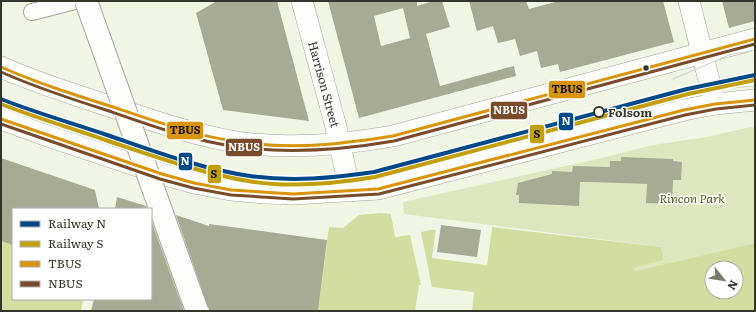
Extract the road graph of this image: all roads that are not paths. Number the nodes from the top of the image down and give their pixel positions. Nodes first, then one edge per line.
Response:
1 (75, 1) edge
2 (86, 1) edge
3 (93, 1) edge
4 (302, 1) edge
5 (689, 1) edge
6 (32, 12) dead end
7 (755, 39) edge
8 (702, 52) junction
9 (1, 67) edge
10 (755, 100) edge
11 (714, 104) junction
12 (1, 119) edge
13 (340, 143) junction
14 (350, 191) junction
15 (197, 311) edge
16 (204, 311) edge

1 - 6 street
2 - 15 highway, bridge
3 - 16 highway
4 - 13 main road, Harrison Street
5 - 8 main road
7 - 8 main road
8 - 11 main road
8 - 13 main road
9 - 13 main road
10 - 11 main road
11 - 14 main road
12 - 14 main road
13 - 14 main road, Harrison Street

